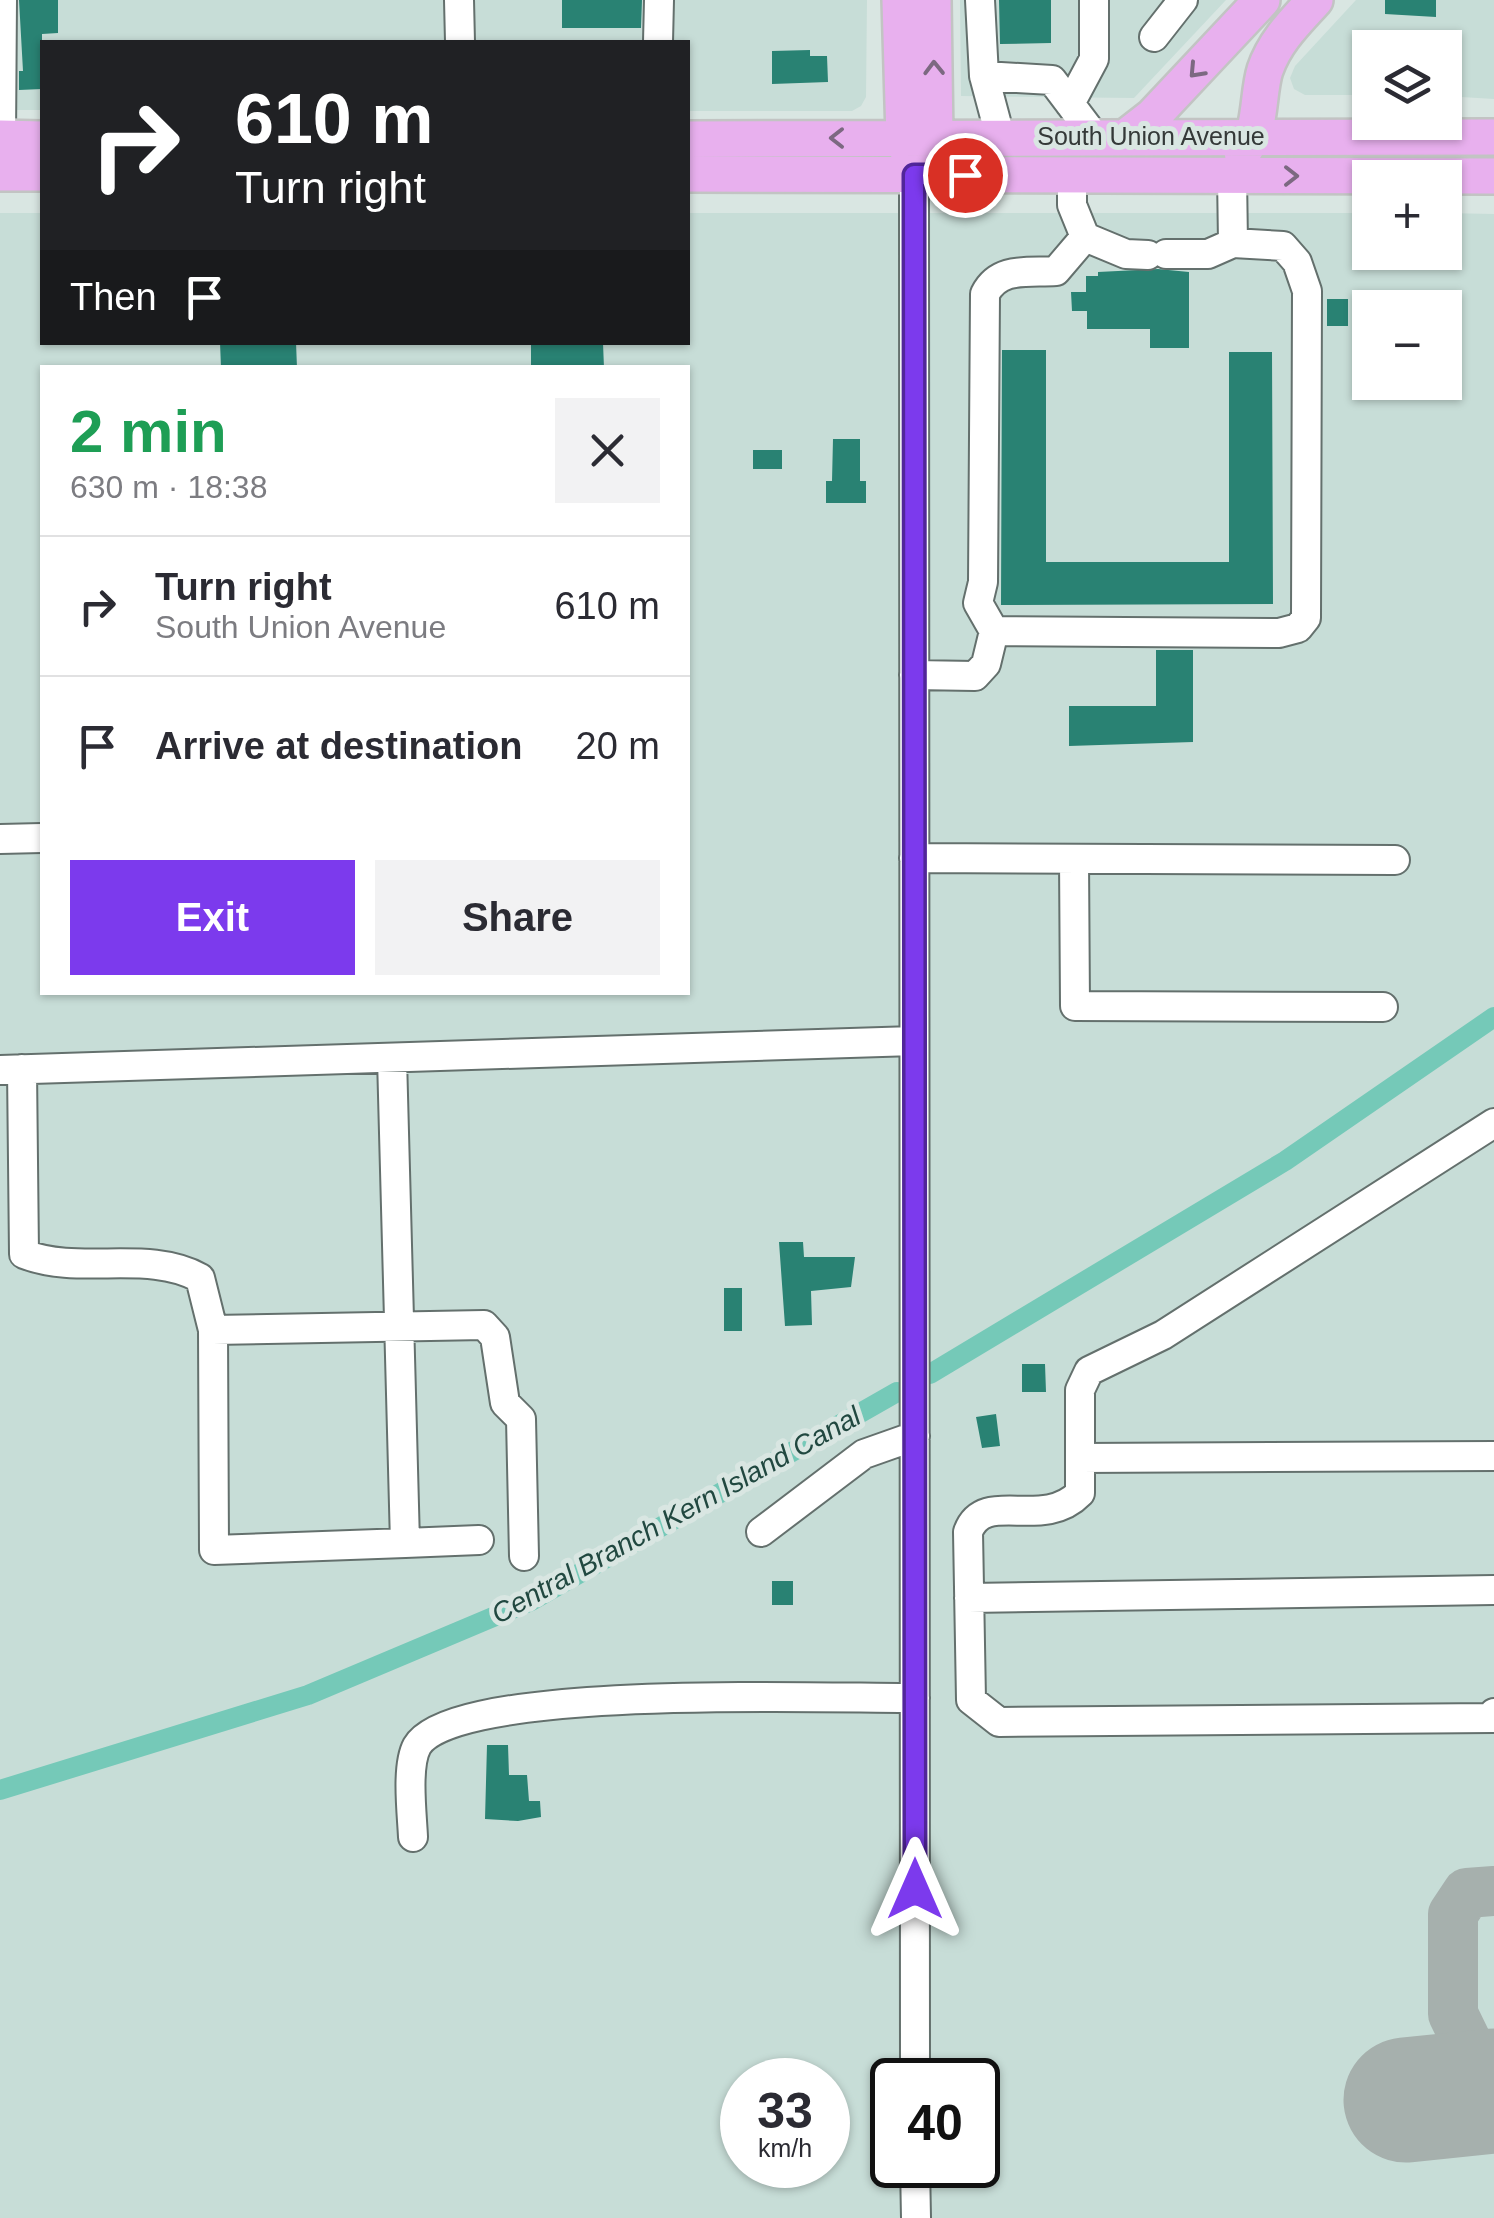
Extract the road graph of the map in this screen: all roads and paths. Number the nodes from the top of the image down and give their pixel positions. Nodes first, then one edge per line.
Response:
1 (459, 0) edge
2 (659, 0) edge
3 (900, 0) edge
4 (933, 0) edge
5 (980, 0) edge
6 (1094, 0) edge
7 (1183, 0) edge
8 (1315, 0) edge
9 (1257, 2) edge
10 (1, 9) edge
11 (1154, 37) dead end
12 (460, 40) edge
13 (658, 40) edge
14 (984, 76) junction
15 (1070, 104) junction
16 (1000, 136) junction
17 (1253, 136) junction
18 (919, 137) junction
19 (1110, 137) junction
20 (1494, 137) edge
21 (690, 138) edge
22 (40, 139) edge
23 (0, 150) edge
24 (40, 172) edge
25 (690, 174) edge
26 (914, 175) junction
27 (1072, 175) junction
28 (1232, 176) junction
29 (1494, 176) edge
30 (1085, 237) junction
31 (1234, 244) junction
32 (994, 631) junction
33 (914, 675) junction
34 (40, 838) edge
35 (0, 839) edge
36 (914, 858) junction
37 (1074, 858) junction
38 (1395, 860) dead end
39 (1384, 1008) dead end
40 (914, 1041) junction
41 (392, 1058) junction
42 (11, 1070) edge
43 (1494, 1123) edge
44 (397, 1327) junction
45 (213, 1330) junction
46 (915, 1436) junction
47 (1494, 1456) edge
48 (1080, 1458) junction
49 (761, 1532) dead end
50 (480, 1540) dead end
51 (405, 1543) junction
52 (524, 1556) dead end
53 (1494, 1590) edge
54 (969, 1598) junction
55 (915, 1698) junction
56 (1494, 1713) edge
57 (413, 1837) dead end
58 (916, 2058) edge
59 (916, 2188) edge
60 (916, 2218) edge

1 - 12 street
2 - 13 street
3 - 18 main road
18 -> 4 main road
5 - 14 street
6 - 15 street
7 - 11 street
8 - 17 main road
9 -> 19 main road
10 - 23 street
14 - 15 street
14 - 16 street
15 - 19 street
16 - 18 main road, South Union Avenue
16 - 19 main road, South Union Avenue
17 - 19 main road, South Union Avenue
17 - 20 main road, South Union Avenue
17 - 27 main road
18 -> 21 main road, South Union Avenue
18 - 26 main road
22 - 23 main road
23 - 24 main road
25 - 26 main road, South Union Avenue
26 - 27 main road, South Union Avenue
26 - 33 street
27 - 28 main road, South Union Avenue
27 - 30 street
28 -> 29 main road, South Union Avenue
28 - 31 street
30 - 31 street
30 - 32 street
31 - 32 street
32 - 33 street
33 - 36 street
34 - 35 street
36 - 37 street
36 - 40 street
37 - 38 street
37 - 39 street
40 - 41 street
40 - 46 street
41 - 42 street
41 - 44 street
42 - 45 street
43 - 48 street
44 - 45 street
44 - 51 street
44 - 52 street
45 - 51 street
46 - 49 street
46 - 55 street
47 - 48 street
48 - 54 street
50 - 51 street
53 - 54 street
54 - 56 street
55 - 57 street
55 - 58 street
59 - 60 street

